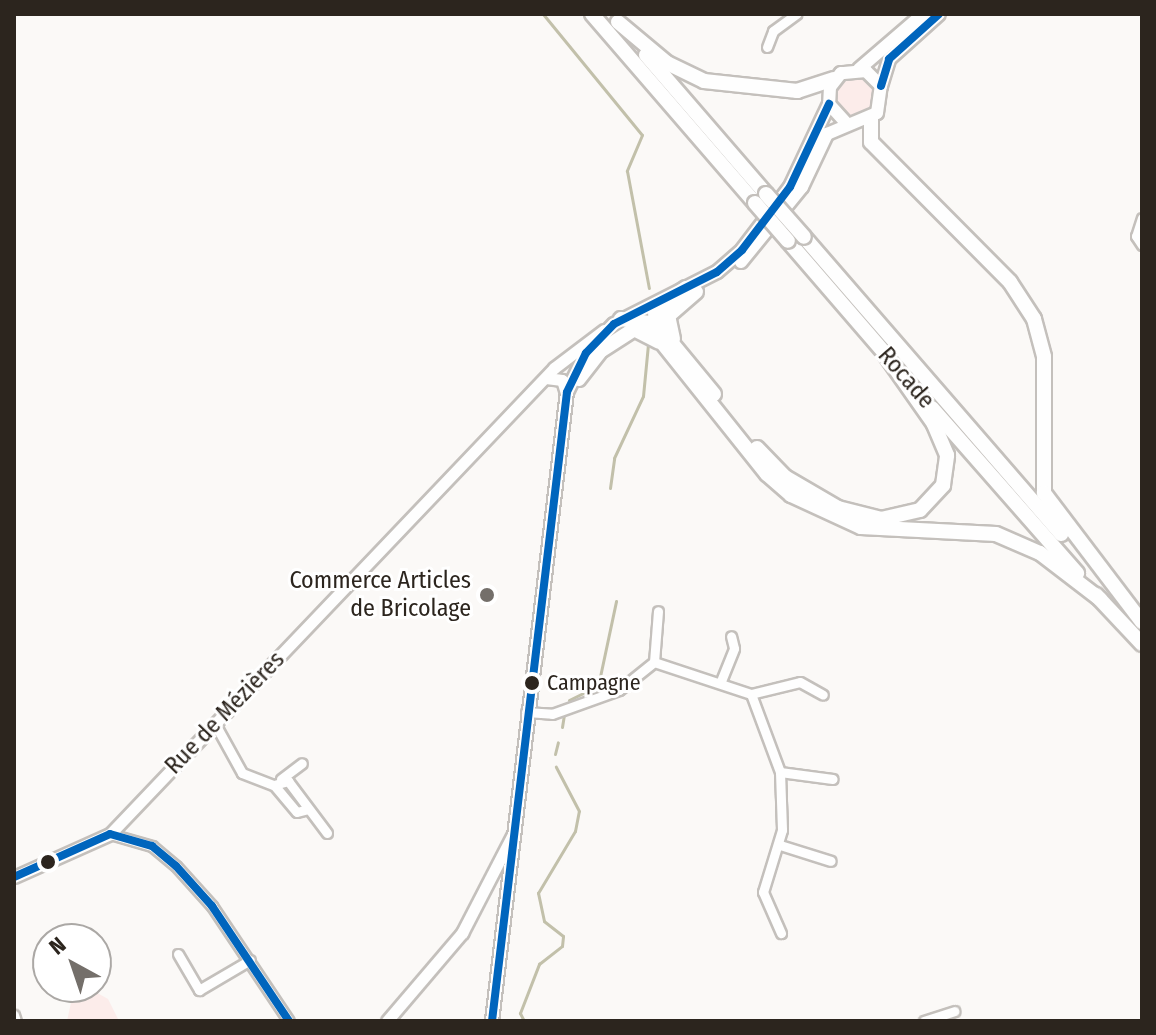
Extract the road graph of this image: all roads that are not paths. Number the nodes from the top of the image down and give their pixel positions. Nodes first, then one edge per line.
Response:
1 (592, 14) edge
2 (796, 14) edge
3 (923, 14) edge
4 (939, 14) edge
5 (615, 18) edge
6 (767, 47) dead end
7 (859, 69) junction
8 (834, 79) junction
9 (881, 86) junction
10 (829, 104) junction
11 (871, 119) junction
12 (845, 122) junction
13 (761, 198) junction
14 (1142, 218) edge
15 (1142, 245) edge
16 (691, 290) junction
17 (650, 313) junction
18 (618, 321) junction
19 (672, 348) junction
20 (602, 350) junction
21 (885, 354) junction
22 (556, 367) junction
23 (579, 373) junction
24 (546, 378) junction
25 (566, 393) junction
26 (555, 464) junction
27 (1100, 599) junction
28 (658, 611) dead end
29 (1142, 622) edge
30 (731, 636) dead end
31 (1142, 644) edge
32 (654, 662) junction
33 (721, 681) junction
34 (751, 694) junction
35 (823, 695) dead end
36 (526, 712) junction
37 (215, 724) junction
38 (302, 763) dead end
39 (780, 772) junction
40 (833, 779) dead end
41 (278, 782) junction
42 (327, 833) dead end
43 (110, 834) junction
44 (512, 835) junction
45 (780, 845) junction
46 (831, 861) dead end
47 (14, 877) edge
48 (781, 933) dead end
49 (178, 954) dead end
50 (250, 960) junction
51 (954, 1011) dead end
52 (14, 1015) edge
53 (16, 1021) edge
54 (289, 1021) edge
55 (387, 1021) edge
56 (492, 1021) edge
57 (924, 1021) edge

1 - 13 highway, Rocade
2 - 6 street
3 - 7 main road
4 - 9 main road
5 - 8 highway
5 - 13 highway
7 - 8 main road
7 - 9 main road
8 - 10 main road
9 - 11 main road
10 - 12 main road
10 - 16 main road
11 - 12 main road
11 - 29 highway
12 - 16 main road
13 - 21 highway, Rocade, bridge
13 - 29 highway, bridge
14 - 15 street
16 - 17 highway
16 - 19 highway
17 - 18 highway
17 - 19 highway
17 - 20 main road
18 - 22 street, Rue de Mézières
18 - 23 main road
19 - 20 highway
19 - 21 highway
19 - 27 highway
20 - 23 main road
21 - 27 highway, Rocade
22 - 23 street
22 - 24 street, Rue de Mézières
23 - 24 street
23 - 25 main road
23 - 26 main road
24 - 25 street
24 - 37 street, Rue de Mézières
25 - 26 main road
26 - 36 main road
27 - 31 highway, Rocade
28 - 32 street
30 - 33 street
32 - 33 street
32 - 36 street
33 - 34 street
34 - 35 street
34 - 39 street
36 - 44 main road
37 - 41 street
37 - 43 street, Rue de Mézières
38 - 41 street
39 - 40 street
39 - 45 street
41 - 42 street
43 - 47 street, Rue de Mézières
43 - 50 street
44 - 55 street
44 - 56 main road
45 - 46 street
45 - 48 street
49 - 50 street
50 - 54 street
51 - 57 street
52 - 53 street

